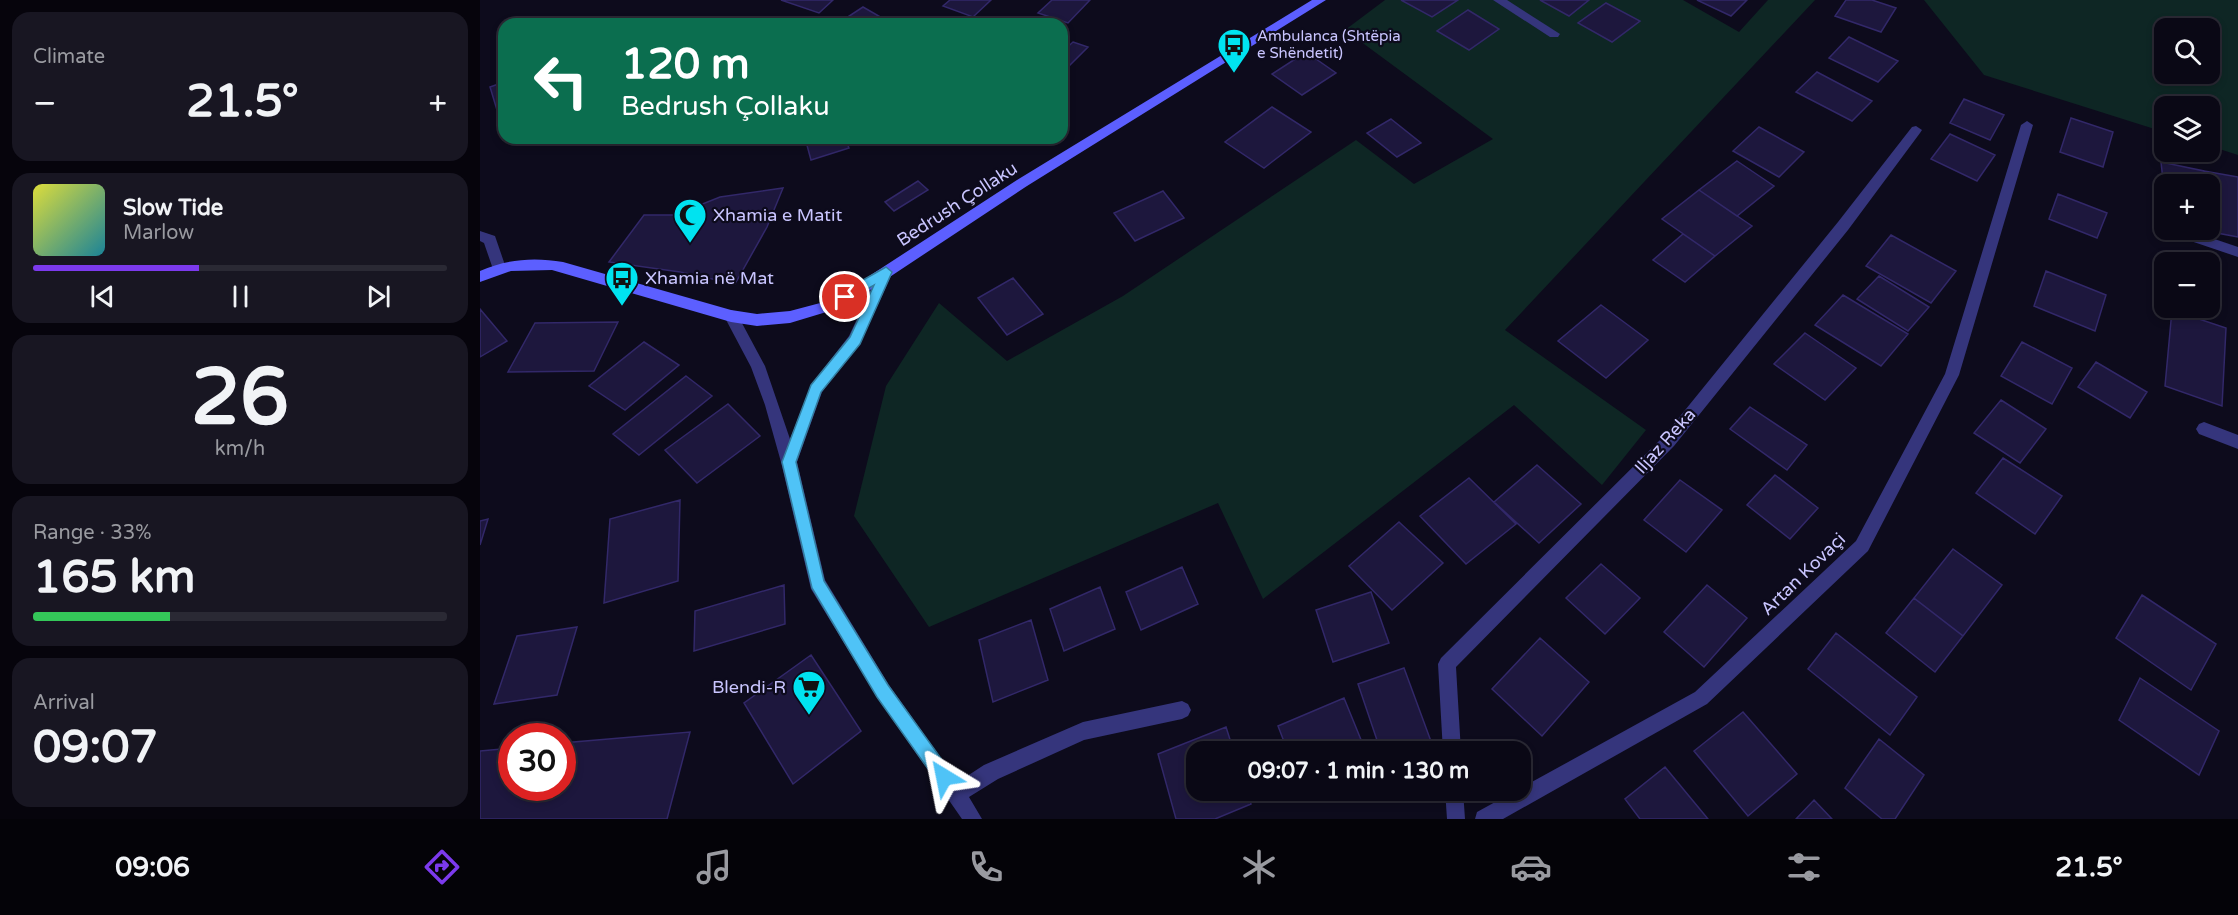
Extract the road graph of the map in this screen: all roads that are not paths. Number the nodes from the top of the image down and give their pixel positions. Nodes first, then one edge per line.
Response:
1 (1320, 0) edge
2 (1499, 0) edge
3 (1554, 34) dead end
4 (2027, 125) dead end
5 (1916, 130) dead end
6 (480, 236) edge
7 (2204, 240) edge
8 (2238, 252) edge
9 (499, 268) junction
10 (886, 272) junction
11 (480, 277) edge
12 (731, 316) junction
13 (2204, 429) dead end
14 (2238, 442) edge
15 (789, 462) junction
16 (1182, 710) dead end
17 (1451, 741) edge
18 (956, 794) junction
19 (1455, 801) edge
20 (973, 819) edge
21 (1456, 819) edge
22 (1484, 819) edge

1 - 10 street, Bedrush Çollaku
2 - 3 street
4 - 22 street, Artan Kovaçi
5 - 17 street, Iljaz Reka
6 - 9 street
7 - 8 street
9 - 11 street, Bedrush Çollaku
9 - 12 street, Bedrush Çollaku
10 - 12 street, Bedrush Çollaku
10 - 15 street
12 - 15 street
13 - 14 street
15 - 18 street
16 - 18 street
18 - 20 street
19 - 21 street

